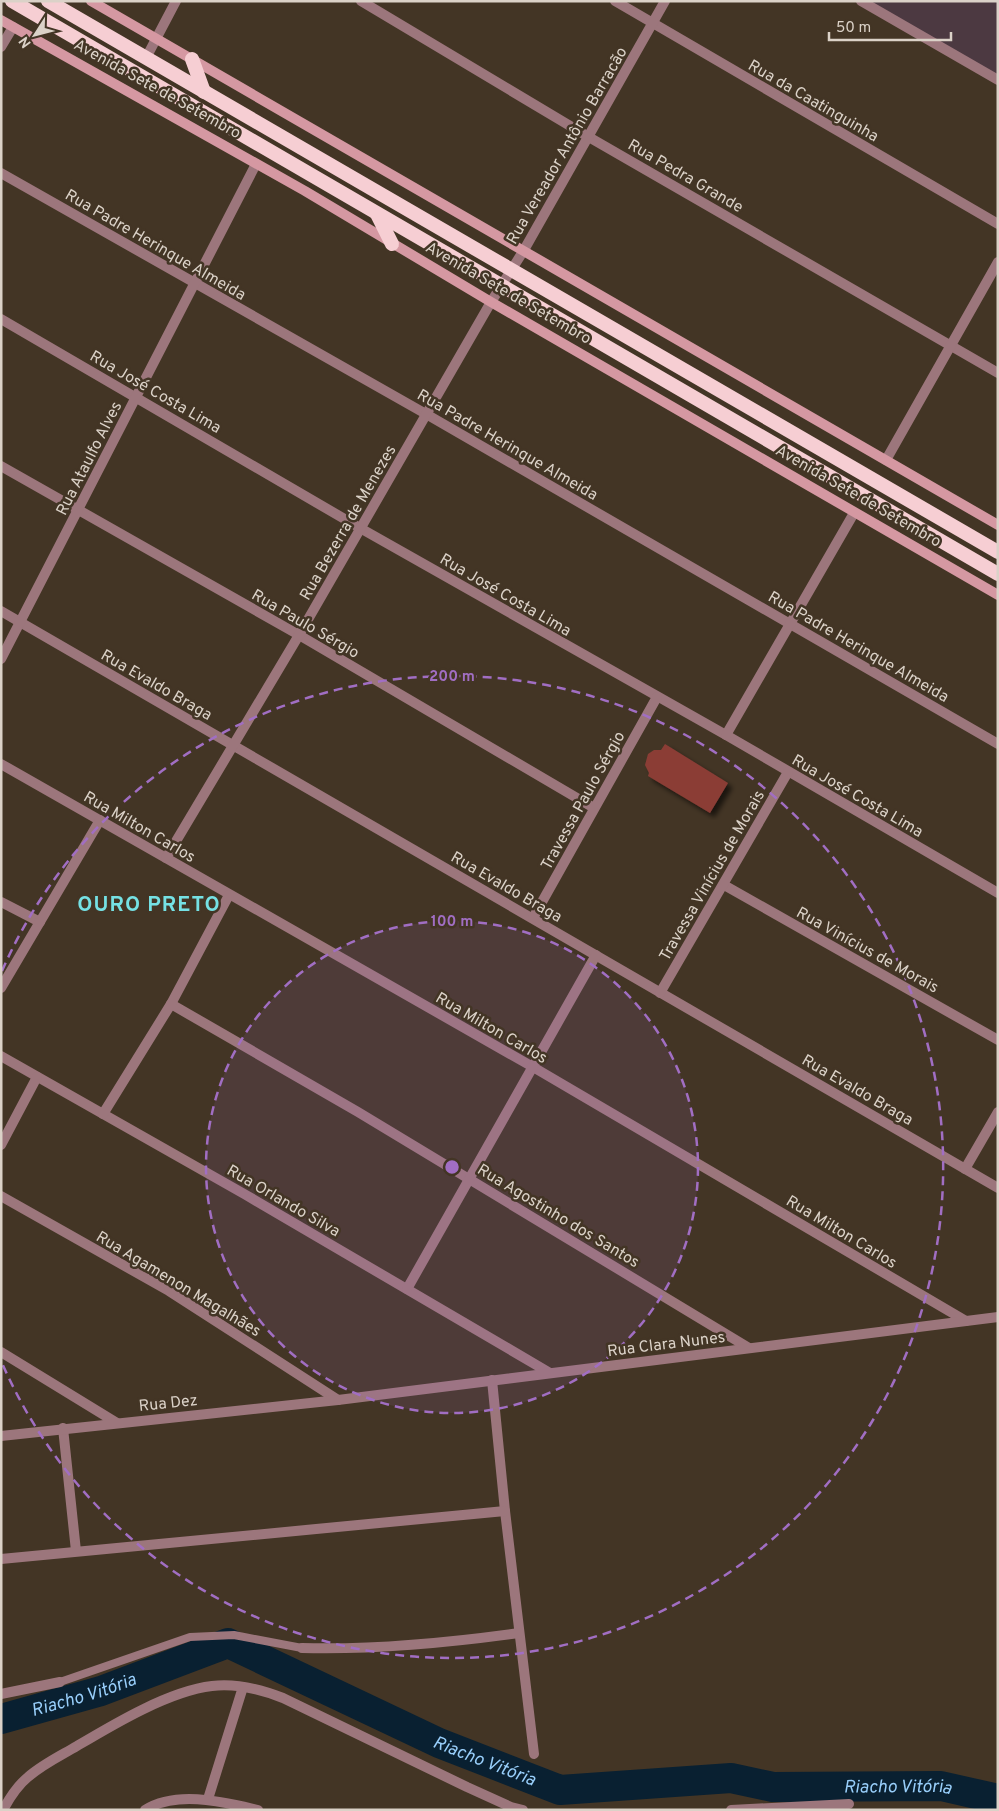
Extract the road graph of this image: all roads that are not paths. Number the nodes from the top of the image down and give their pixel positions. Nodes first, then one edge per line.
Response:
1 (12, 1) edge
2 (48, 1) edge
3 (91, 1) edge
4 (176, 1) edge
5 (360, 1) edge
6 (615, 1) edge
7 (665, 1) edge
8 (862, 1) edge
9 (1, 20) edge
10 (652, 23) junction
11 (13, 27) junction
12 (155, 39) junction
13 (1, 47) edge
14 (146, 58) junction
15 (192, 59) junction
16 (998, 80) edge
17 (204, 92) junction
18 (587, 136) junction
19 (256, 164) junction
20 (1, 173) edge
21 (377, 213) junction
22 (998, 224) edge
23 (392, 244) junction
24 (524, 250) junction
25 (998, 262) edge
26 (512, 269) junction
27 (195, 284) junction
28 (501, 285) junction
29 (491, 302) junction
30 (1, 319) edge
31 (949, 345) junction
32 (998, 373) edge
33 (136, 397) junction
34 (426, 414) junction
35 (886, 460) junction
36 (1, 466) edge
37 (78, 511) junction
38 (854, 512) junction
39 (998, 526) edge
40 (360, 528) junction
41 (998, 552) edge
42 (998, 574) edge
43 (998, 595) edge
44 (1, 611) edge
45 (19, 622) junction
46 (791, 624) junction
47 (299, 635) junction
48 (1, 659) edge
49 (657, 697) junction
50 (726, 735) junction
51 (998, 744) edge
52 (233, 746) junction
53 (1, 764) edge
54 (788, 772) junction
55 (594, 808) junction
56 (100, 820) junction
57 (166, 858) junction
58 (724, 885) junction
59 (998, 893) edge
60 (230, 895) junction
61 (1, 902) edge
62 (533, 918) junction
63 (40, 922) junction
64 (596, 956) junction
65 (1, 988) edge
66 (660, 993) junction
67 (170, 1004) junction
68 (998, 1040) edge
69 (1, 1056) edge
70 (533, 1067) junction
71 (37, 1076) junction
72 (998, 1112) edge
73 (103, 1114) junction
74 (1, 1145) edge
75 (966, 1169) junction
76 (469, 1178) junction
77 (998, 1188) edge
78 (1, 1196) edge
79 (407, 1289) junction
80 (998, 1317) edge
81 (966, 1321) junction
82 (748, 1348) junction
83 (1, 1352) edge
84 (550, 1373) junction
85 (492, 1380) junction
86 (338, 1400) junction
87 (117, 1423) junction
88 (63, 1428) junction
89 (1, 1436) edge
90 (505, 1511) junction
91 (76, 1551) junction
92 (1, 1559) edge
93 (519, 1633) junction
94 (302, 1648) joint
95 (60, 1682) joint
96 (243, 1687) junction
97 (1, 1694) edge
98 (534, 1754) dead end
99 (208, 1799) junction
100 (849, 1804) dead end
101 (3, 1810) edge
102 (144, 1810) edge
103 (258, 1810) edge
104 (523, 1810) edge
105 (731, 1810) edge

1 - 21 highway, Avenida Sete de Setembro
2 - 14 highway, Avenida Sete de Setembro
3 - 12 main road
4 - 12 street
5 - 18 street, Rua Pedra Grande
6 - 10 street, Rua da Caatinguinha
7 - 10 street, Rua Vereador Antônio Barracão
8 - 16 street
9 - 11 main road, Avenida Sete de Setembro
10 - 18 street, Rua Vereador Antônio Barracão
10 - 22 street, Rua da Caatinguinha
11 - 13 street
11 - 19 main road, Avenida Sete de Setembro
12 - 14 street
12 - 15 main road
14 - 17 highway, Avenida Sete de Setembro
15 - 17 highway
15 - 24 main road
17 - 26 highway, Avenida Sete de Setembro
18 - 24 street, Rua Vereador Antônio Barracão
18 - 31 street, Rua Pedra Grande
19 - 23 main road, Avenida Sete de Setembro
19 - 27 street, Rua Ataulfo Alves
20 - 27 street, Rua Padre Herinque Almeida
21 - 23 highway
21 - 28 highway, Avenida Sete de Setembro
23 - 29 main road, Avenida Sete de Setembro
24 - 26 street, Rua Vereador Antônio Barracão
24 - 35 main road
25 - 31 street
26 - 28 street, Rua Vereador Antônio Barracão
26 - 41 highway, Avenida Sete de Setembro
27 - 33 street, Rua Ataulfo Alves
27 - 34 street, Rua Padre Herinque Almeida
28 - 29 street, Rua Vereador Antônio Barracão
28 - 42 highway, Avenida Sete de Setembro
29 - 34 street, Rua Bezerra de Menezes
29 - 38 main road, Avenida Sete de Setembro
30 - 33 street, Rua José Costa Lima
31 - 32 street, Rua Pedra Grande
31 - 35 street
33 - 37 street, Rua Ataulfo Alves
33 - 40 street, Rua José Costa Lima
34 - 40 street, Rua Bezerra de Menezes
34 - 46 street, Rua Padre Herinque Almeida
35 - 39 main road
36 - 37 street, Rua Paulo Sérgio
37 - 45 street, Rua Ataulfo Alves
37 - 47 street, Rua Paulo Sérgio
38 - 43 main road, Avenida Sete de Setembro
38 - 46 street
40 - 47 street, Rua Bezerra de Menezes
40 - 49 street, Rua José Costa Lima
44 - 45 street, Rua Evaldo Braga
45 - 48 street, Rua Ataulfo Alves
45 - 52 street, Rua Evaldo Braga
46 - 50 street
46 - 51 street, Rua Padre Herinque Almeida
47 - 52 street, Rua Bezerra de Menezes
47 - 55 street, Rua Paulo Sérgio
49 - 50 street, Rua José Costa Lima
49 - 55 street, Travessa Paulo Sérgio
50 - 54 street, Rua José Costa Lima
52 - 57 street, Rua Bezerra de Menezes
52 - 62 street, Rua Evaldo Braga
53 - 56 street, Rua Milton Carlos
54 - 58 street, Travessa Vinícius de Morais
54 - 59 street, Rua José Costa Lima
55 - 62 street, Travessa Paulo Sérgio
56 - 57 street, Rua Milton Carlos
56 - 63 street
57 - 60 street, Rua Milton Carlos
58 - 66 street, Travessa Vinícius de Morais
58 - 68 street, Rua Vinícius de Morais
60 - 67 street
60 - 70 street, Rua Milton Carlos
61 - 63 street
62 - 64 street, Rua Evaldo Braga
63 - 65 street
64 - 66 street, Rua Evaldo Braga
64 - 70 street
66 - 75 street, Rua Evaldo Braga
67 - 73 street
67 - 76 street, Rua Agostinho dos Santos
69 - 71 street, Rua Orlando Silva
70 - 76 street
70 - 81 street, Rua Milton Carlos
71 - 73 street, Rua Orlando Silva
71 - 74 street
72 - 75 street
73 - 79 street, Rua Orlando Silva
75 - 77 street, Rua Evaldo Braga
76 - 79 street
76 - 82 street, Rua Agostinho dos Santos
78 - 86 street, Rua Agamenon Magalhães
79 - 84 street, Rua Orlando Silva
80 - 81 street, Rua Clara Nunes
81 - 82 street, Rua Clara Nunes
82 - 84 street, Rua Clara Nunes
83 - 87 street
84 - 85 street, Rua Clara Nunes
85 - 86 street, Rua Clara Nunes
85 - 90 street
86 - 87 street, Rua Dez
87 - 88 street, Rua Dez
88 - 89 street, Rua Dez
88 - 91 street
90 - 91 street
90 - 93 street
91 - 92 street
93 - 94 street
93 - 98 street
94 - 95 lane
95 - 97 street
96 - 99 street
96 - 101 street
96 - 104 street
99 - 102 street
99 - 103 street
100 - 105 street

